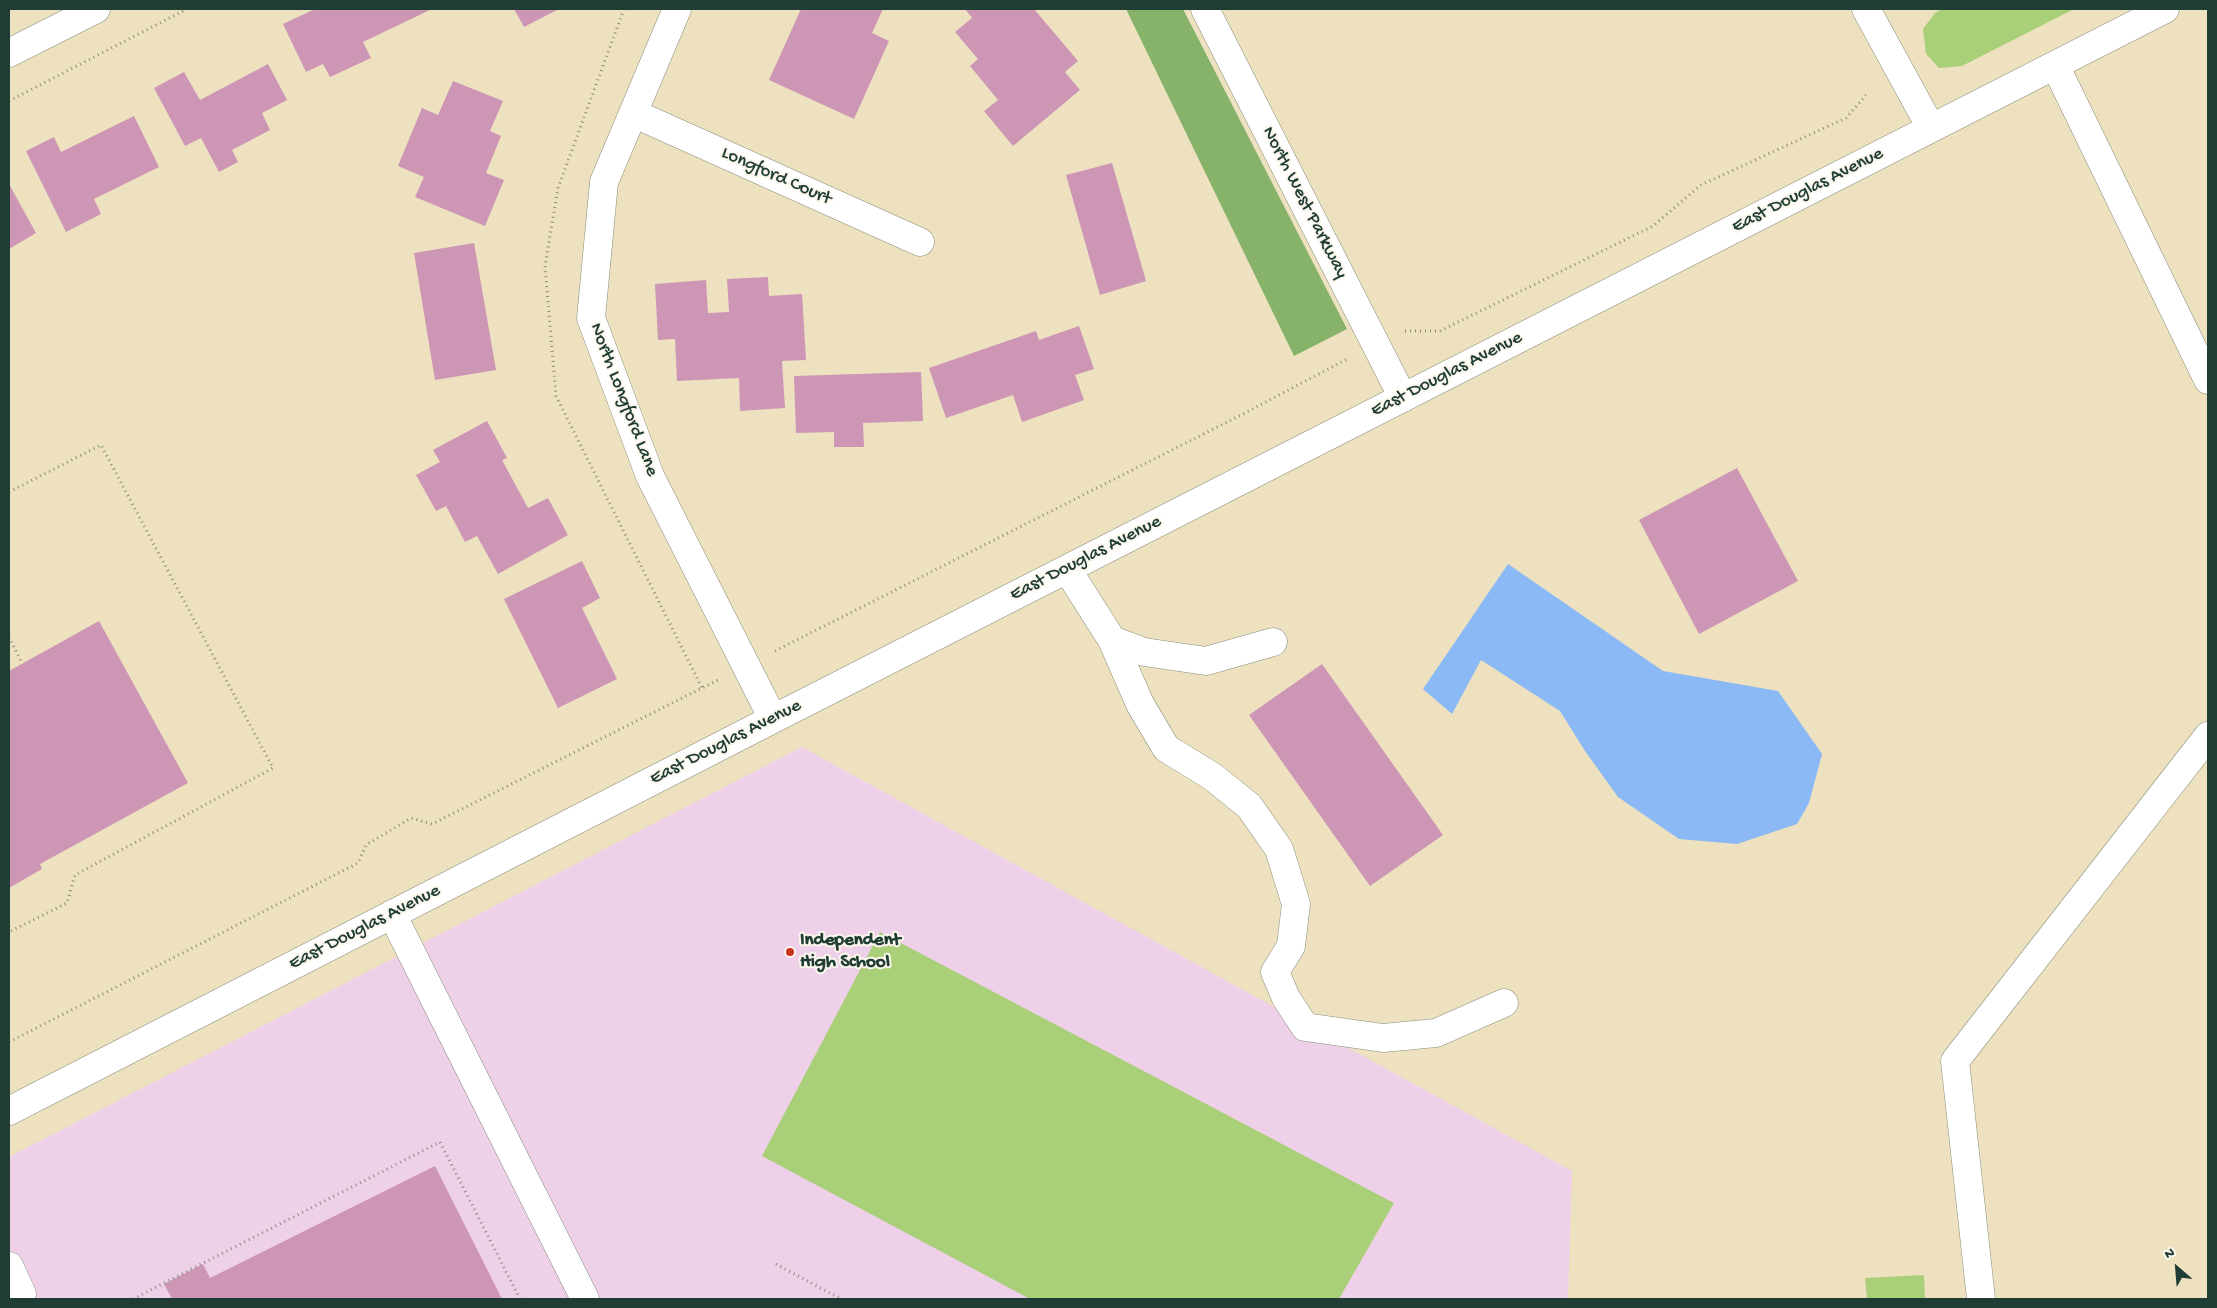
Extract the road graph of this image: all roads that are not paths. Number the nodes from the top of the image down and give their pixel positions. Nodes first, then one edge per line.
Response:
1 (96, 9) edge
2 (676, 9) edge
3 (1205, 9) edge
4 (2165, 9) edge
5 (1876, 12) edge
6 (9, 53) edge
7 (2055, 65) junction
8 (633, 113) junction
9 (1931, 128) junction
10 (920, 242) dead end
11 (2208, 380) edge
12 (1403, 398) junction
13 (1067, 569) junction
14 (1112, 640) junction
15 (1273, 642) dead end
16 (773, 719) junction
17 (2208, 736) edge
18 (392, 914) junction
19 (1504, 1003) dead end
20 (9, 1111) edge
21 (9, 1266) edge
22 (22, 1294) dead end
23 (585, 1299) edge
24 (1981, 1299) edge

1 - 6 street
2 - 8 street, North Longford Lane
3 - 12 street, North West Parkway
4 - 7 street, East Douglas Avenue
5 - 9 street
7 - 9 street, East Douglas Avenue
7 - 11 street
8 - 10 street, Longford Court
8 - 16 street, North Longford Lane
9 - 12 street, East Douglas Avenue
12 - 13 street, East Douglas Avenue
13 - 14 street
13 - 16 street, East Douglas Avenue
14 - 15 street
14 - 19 street
16 - 18 street, East Douglas Avenue
17 - 24 street
18 - 20 street, East Douglas Avenue
18 - 23 street
21 - 22 street

